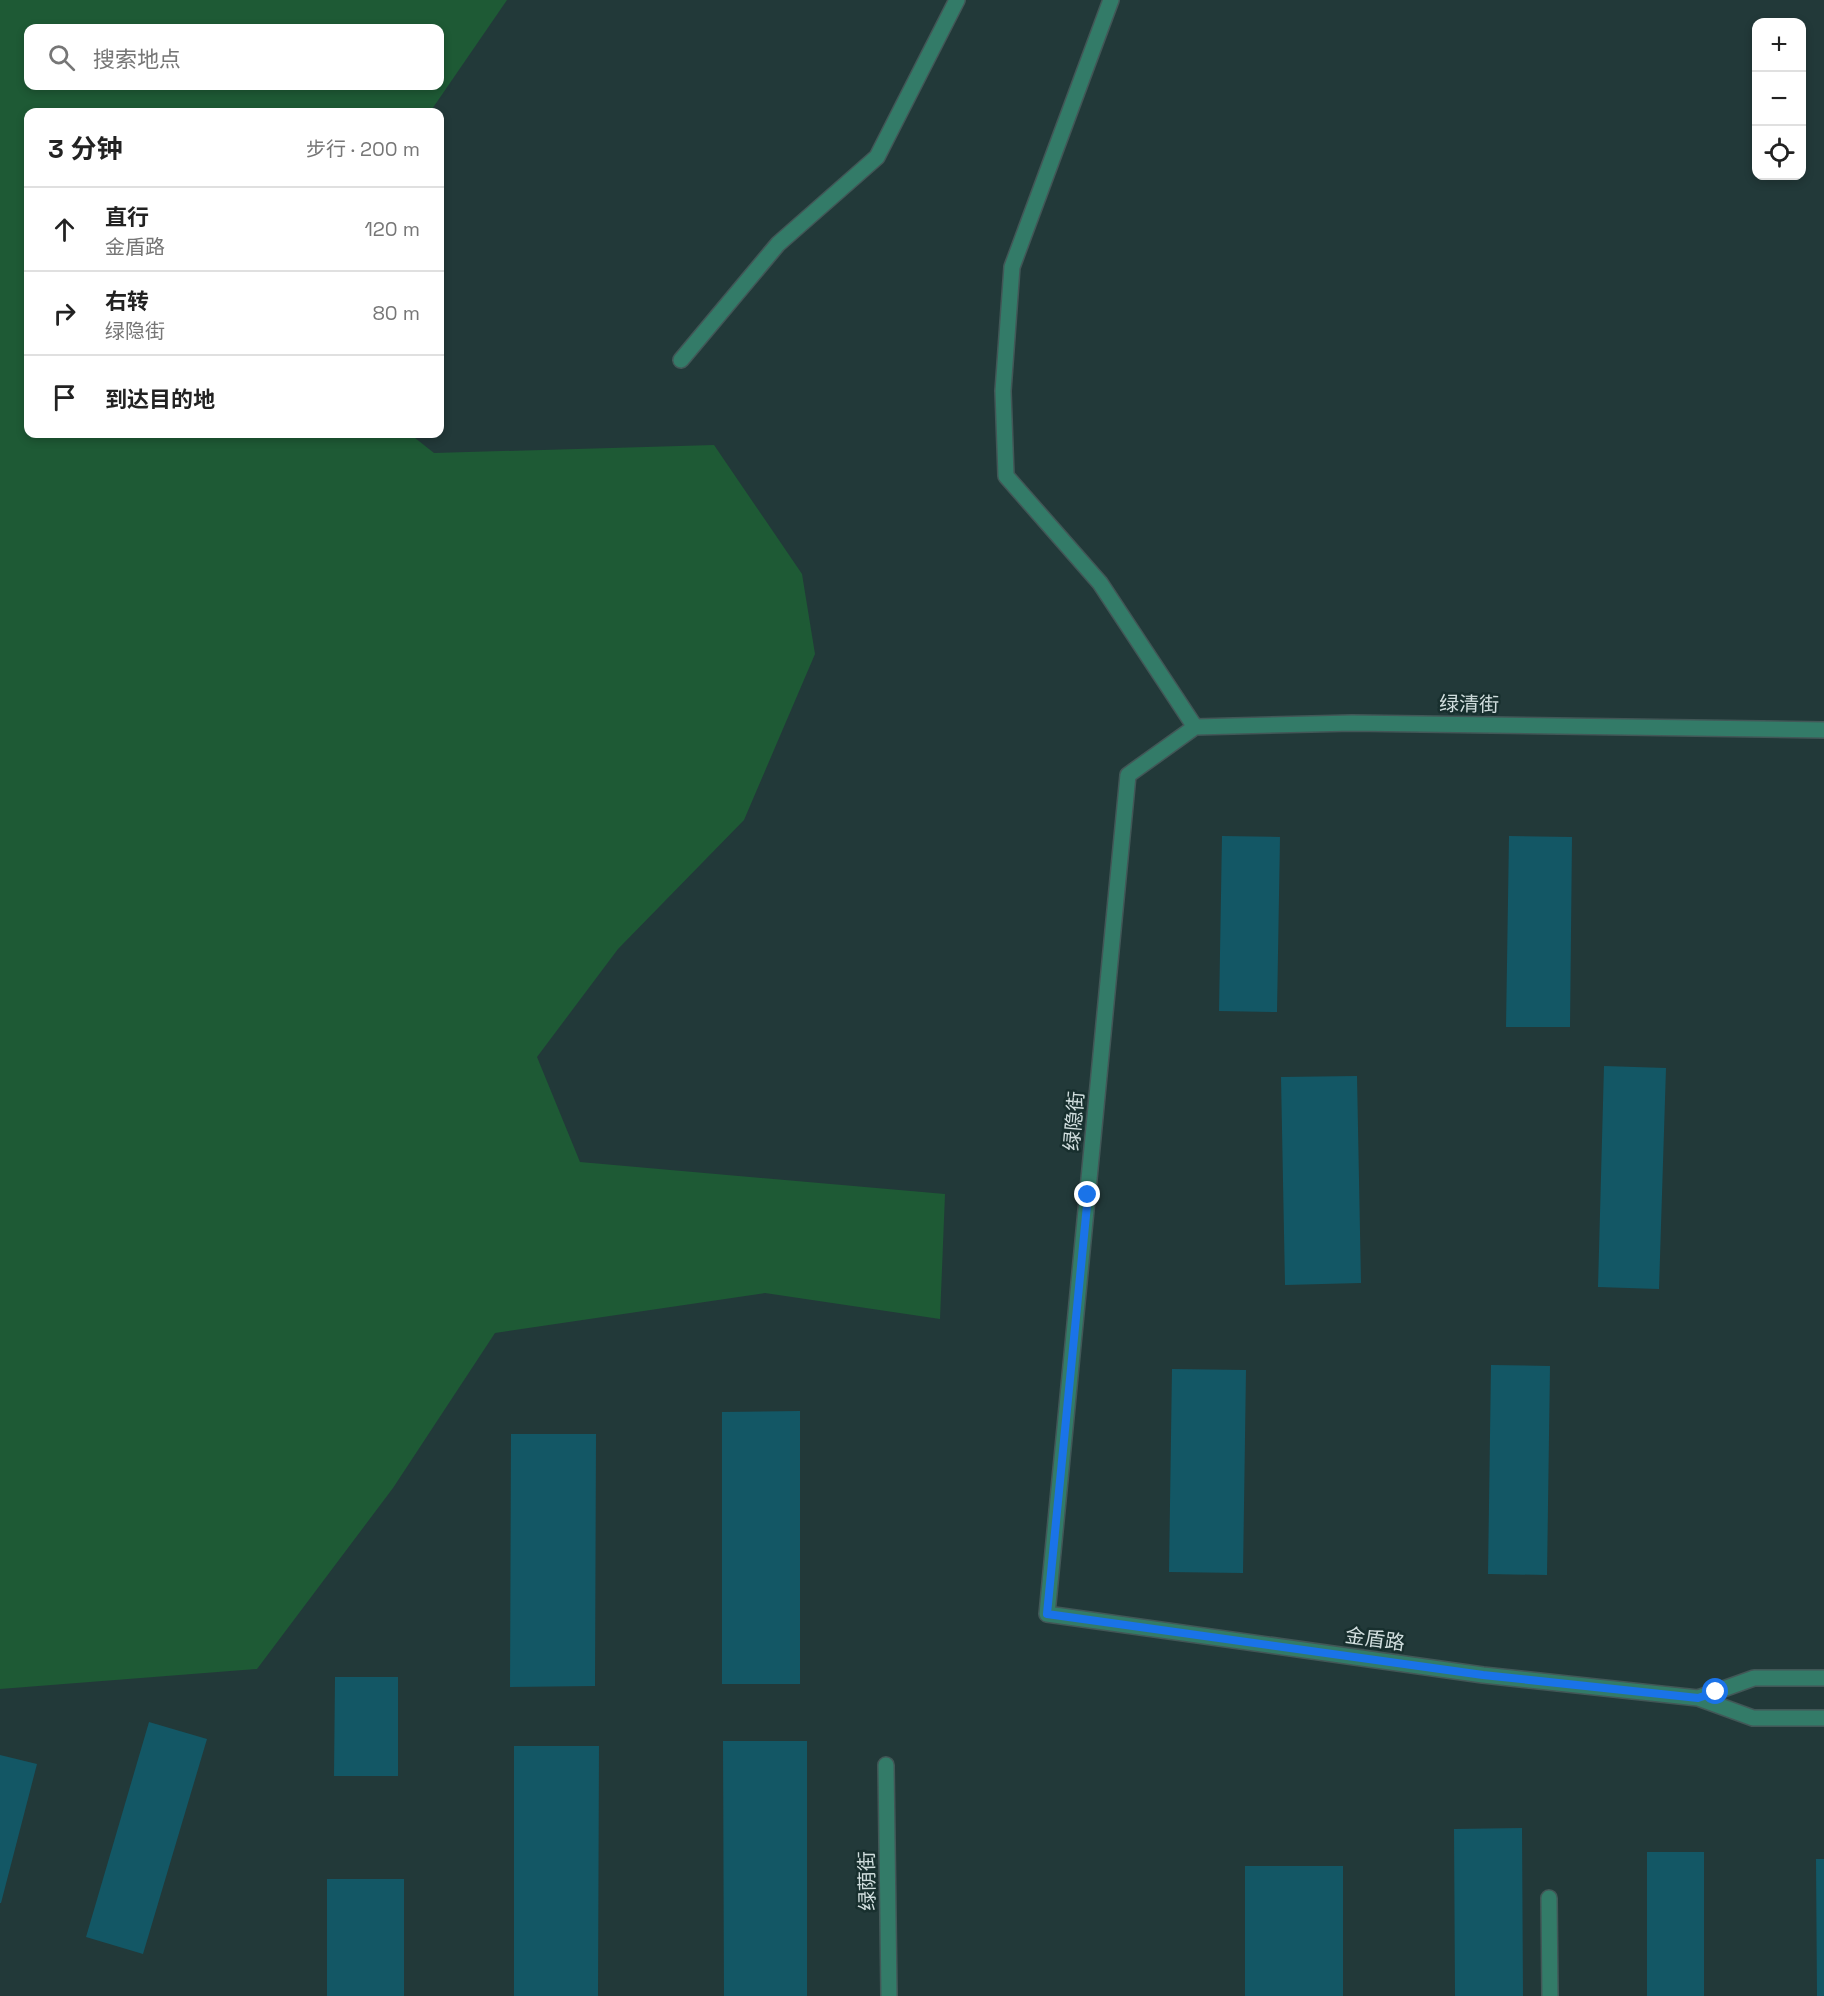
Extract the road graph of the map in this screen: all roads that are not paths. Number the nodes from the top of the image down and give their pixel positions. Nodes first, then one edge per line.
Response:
1 (957, 0) edge
2 (1112, 0) edge
3 (681, 360) dead end
4 (1195, 727) junction
5 (1824, 730) edge
6 (1047, 1614) joint
7 (1824, 1678) edge
8 (1698, 1698) junction
9 (1824, 1719) edge
10 (886, 1765) dead end
11 (1549, 1898) dead end
12 (890, 1996) edge
13 (1550, 1996) edge

1 - 3 street
2 - 4 street
4 - 5 street, 绿清街
4 - 6 street, 绿隐街
6 - 8 street, 金盾路
7 - 8 street, 金盾路
8 - 9 street, 金盾路
10 - 12 street, 绿荫街
11 - 13 street

